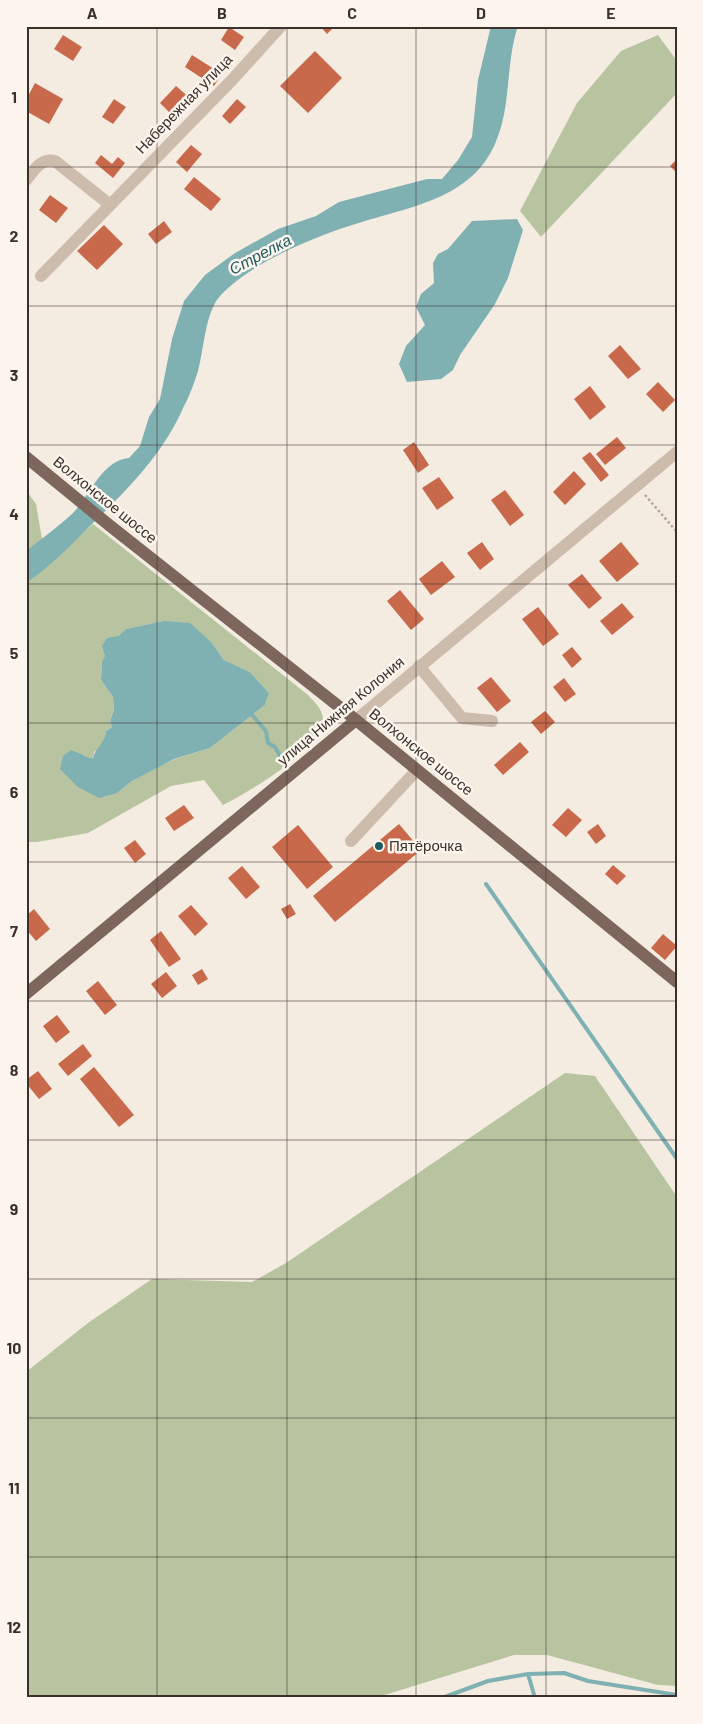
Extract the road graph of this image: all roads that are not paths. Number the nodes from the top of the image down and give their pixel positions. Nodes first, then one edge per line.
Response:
1 (281, 26) edge
2 (26, 180) edge
3 (109, 204) junction
4 (40, 276) dead end
5 (677, 452) edge
6 (26, 457) edge
7 (419, 666) junction
8 (356, 720) junction
9 (492, 721) dead end
10 (417, 770) junction
11 (351, 840) dead end
12 (677, 982) edge
13 (26, 994) edge

1 - 3 street, Набережная улица
2 - 3 street
3 - 4 street, Набережная улица
5 - 7 street, улица Нижняя Колония
6 - 8 main road, Волхонское шоссе
7 - 8 street, улица Нижняя Колония
7 - 9 street
8 - 10 main road, Волхонское шоссе
8 - 13 main road, улица Нижняя Колония
10 - 11 street
10 - 12 main road, Волхонское шоссе

